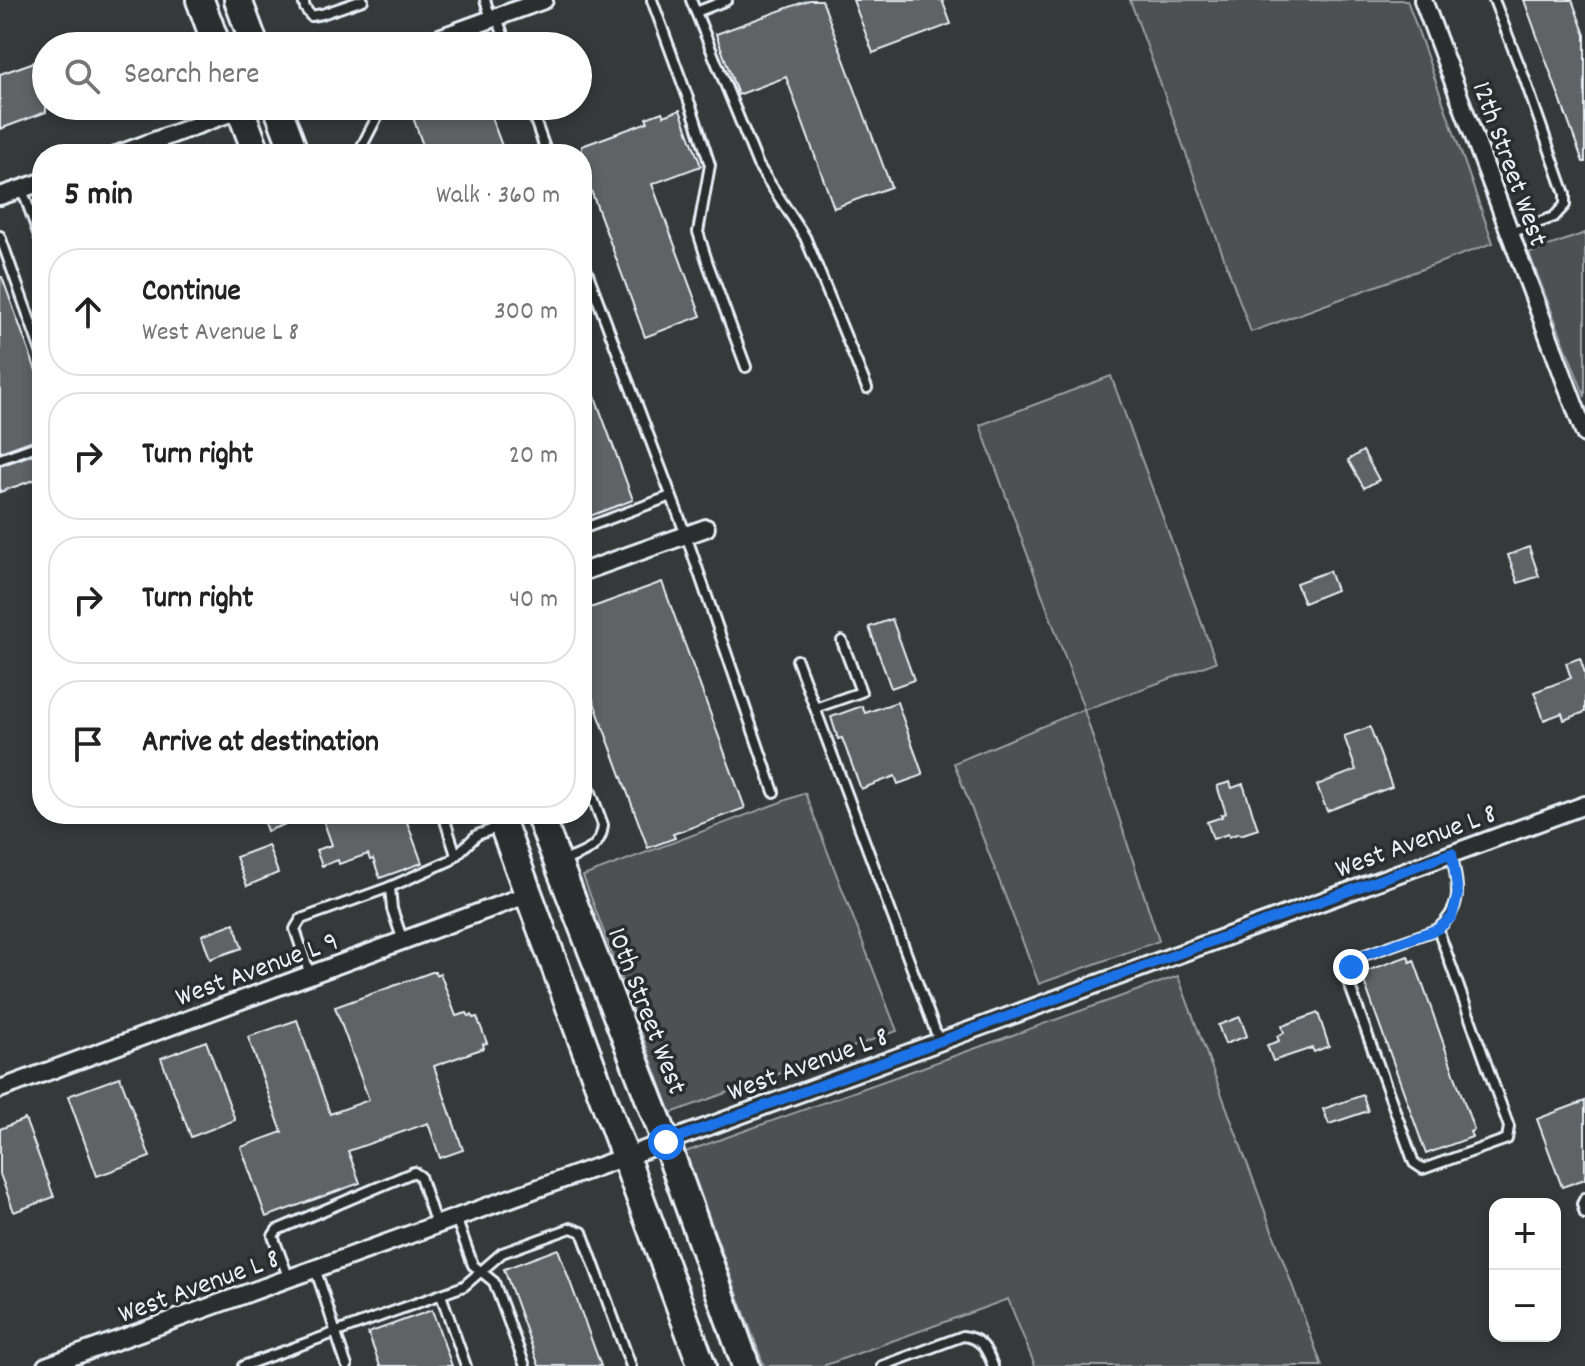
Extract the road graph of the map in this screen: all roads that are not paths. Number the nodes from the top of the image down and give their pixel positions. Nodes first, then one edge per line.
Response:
1 (200, 0) edge
2 (238, 0) edge
3 (303, 0) edge
4 (363, 0) edge
5 (485, 0) edge
6 (652, 0) edge
7 (691, 0) edge
8 (727, 0) edge
9 (1423, 0) edge
10 (1494, 0) edge
11 (540, 1) edge
12 (696, 12) junction
13 (494, 18) junction
14 (212, 32) edge
15 (250, 32) edge
16 (456, 32) edge
17 (500, 32) edge
18 (213, 120) edge
19 (247, 120) edge
20 (282, 120) edge
21 (375, 120) edge
22 (535, 120) edge
23 (158, 144) edge
24 (254, 144) edge
25 (291, 144) edge
26 (363, 144) edge
27 (543, 144) edge
28 (32, 186) edge
29 (22, 189) junction
30 (0, 196) edge
31 (32, 216) edge
32 (1510, 233) junction
33 (0, 236) edge
34 (592, 295) edge
35 (32, 326) edge
36 (746, 367) dead end
37 (867, 388) dead end
38 (1585, 434) edge
39 (32, 448) edge
40 (0, 459) edge
41 (671, 496) junction
42 (592, 525) edge
43 (706, 528) dead end
44 (686, 535) junction
45 (592, 568) edge
46 (842, 641) dead end
47 (797, 660) dead end
48 (815, 708) junction
49 (774, 792) dead end
50 (592, 795) edge
51 (1585, 805) edge
52 (446, 824) edge
53 (495, 824) edge
54 (503, 824) edge
55 (543, 824) edge
56 (1452, 853) junction
57 (456, 855) junction
58 (557, 864) junction
59 (390, 887) junction
60 (529, 894) junction
61 (1438, 929) junction
62 (403, 941) junction
63 (310, 975) junction
64 (615, 1013) junction
65 (939, 1041) junction
66 (0, 1089) edge
67 (666, 1142) junction
68 (624, 1157) junction
69 (1585, 1198) edge
70 (1585, 1214) edge
71 (456, 1218) junction
72 (436, 1225) junction
73 (315, 1269) junction
74 (480, 1271) junction
75 (289, 1279) junction
76 (441, 1295) junction
77 (335, 1333) junction
78 (46, 1366) edge
79 (243, 1366) edge
80 (347, 1366) edge
81 (466, 1366) edge
82 (525, 1366) edge
83 (631, 1366) edge
84 (702, 1366) edge
85 (746, 1366) edge
86 (882, 1366) edge
87 (993, 1366) edge

1 - 14 main road
2 - 15 main road
3 - 4 lane
5 - 13 lane
6 - 36 lane
7 - 12 lane
8 - 12 lane
9 - 32 street, 12th Street West
10 - 32 lane
11 - 13 street
12 - 37 lane
13 - 16 street
13 - 17 lane
18 - 23 street
19 - 24 main road
20 - 25 main road
21 - 26 lane
22 - 27 lane
28 - 29 street
29 - 30 street
29 - 31 lane
32 - 38 street, 12th Street West
33 - 35 lane
34 - 41 lane
39 - 40 lane
41 - 42 lane
41 - 44 lane
43 - 44 street
44 - 45 street
44 - 49 lane
46 - 48 lane
47 - 48 lane
48 - 65 lane
50 - 58 lane
51 - 56 street, West Avenue L 8
52 - 57 lane
53 - 57 lane
54 - 60 main road
55 - 58 main road, 10th Street West
56 - 61 lane
56 - 65 street, West Avenue L 8
57 - 59 lane
58 - 64 main road, 10th Street West
59 - 62 lane
59 - 63 lane
60 - 62 street, West Avenue L 9
60 - 64 main road
60 - 68 main road
61 - 61 lane
62 - 63 street, West Avenue L 9
63 - 66 street, West Avenue L 9
64 - 67 main road, 10th Street West
65 - 67 street, West Avenue L 8
67 - 68 street, West Avenue L 8
67 - 85 main road, 10th Street West
68 - 71 street, West Avenue L 8
68 - 84 main road
69 - 70 lane
71 - 72 street, West Avenue L 8
71 - 74 lane
72 - 73 street, West Avenue L 8
72 - 75 lane
73 - 75 street, West Avenue L 8
73 - 77 lane
74 - 76 lane
74 - 82 lane
74 - 83 lane
75 - 78 street, West Avenue L 8
76 - 77 lane
76 - 81 lane
77 - 79 lane
77 - 80 lane
86 - 87 lane

